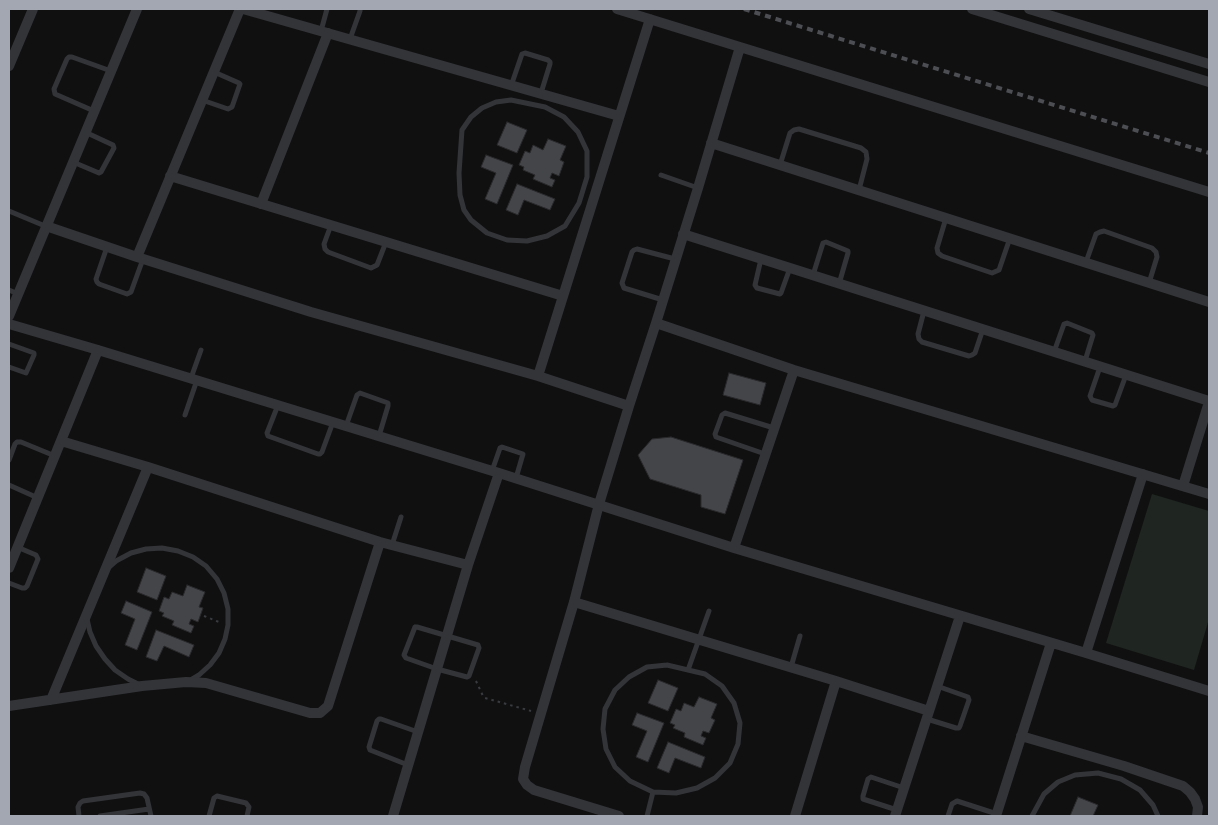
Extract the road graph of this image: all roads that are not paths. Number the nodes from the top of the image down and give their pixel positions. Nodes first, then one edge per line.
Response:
1 (33, 9) edge
2 (137, 9) edge
3 (242, 9) edge
4 (328, 9) edge
5 (360, 9) edge
6 (617, 9) edge
7 (972, 9) edge
8 (1029, 9) edge
9 (650, 19) junction
10 (324, 32) junction
11 (350, 40) junction
12 (740, 47) junction
13 (11, 55) edge
14 (1209, 64) edge
15 (9, 66) edge
16 (110, 71) junction
17 (214, 72) junction
18 (1209, 82) edge
19 (511, 86) junction
20 (529, 91) junction
21 (540, 94) junction
22 (202, 100) junction
23 (525, 103) junction
24 (94, 110) junction
25 (619, 116) junction
26 (85, 132) junction
27 (711, 143) junction
28 (73, 162) junction
29 (780, 165) junction
30 (661, 175) dead end
31 (170, 176) junction
32 (698, 188) junction
33 (859, 190) junction
34 (582, 192) junction
35 (1209, 192) edge
36 (594, 195) junction
37 (261, 204) junction
38 (9, 211) edge
39 (946, 218) junction
40 (331, 225) junction
41 (46, 226) junction
42 (683, 234) junction
43 (1010, 238) junction
44 (386, 242) junction
45 (107, 247) junction
46 (140, 258) junction
47 (761, 258) junction
48 (676, 259) junction
49 (1086, 263) junction
50 (790, 268) junction
51 (813, 275) junction
52 (1149, 283) junction
53 (839, 284) junction
54 (13, 292) edge
55 (563, 296) junction
56 (663, 300) junction
57 (1209, 302) edge
58 (924, 310) junction
59 (9, 316) edge
60 (656, 323) junction
61 (9, 324) edge
62 (983, 329) junction
63 (9, 344) edge
64 (98, 350) junction
65 (200, 350) dead end
66 (1054, 352) junction
67 (1084, 362) junction
68 (1100, 366) junction
69 (9, 367) edge
70 (794, 370) junction
71 (1126, 375) junction
72 (538, 376) junction
73 (194, 379) junction
74 (1209, 402) edge
75 (278, 405) junction
76 (628, 406) junction
77 (185, 414) dead end
78 (333, 422) junction
79 (346, 426) junction
80 (774, 428) junction
81 (379, 436) junction
82 (60, 441) junction
83 (766, 454) junction
84 (55, 456) junction
85 (9, 460) edge
86 (148, 467) junction
87 (495, 472) junction
88 (1143, 474) junction
89 (516, 478) junction
90 (9, 485) edge
91 (1183, 486) junction
92 (1209, 494) edge
93 (38, 498) junction
94 (599, 504) junction
95 (401, 517) dead end
96 (380, 542) junction
97 (392, 545) junction
98 (17, 547) junction
99 (734, 548) junction
100 (468, 565) junction
101 (9, 568) edge
102 (104, 572) junction
103 (9, 583) edge
104 (574, 602) junction
105 (709, 611) dead end
106 (86, 616) junction
107 (960, 616) junction
108 (447, 636) junction
109 (800, 636) dead end
110 (700, 639) junction
111 (1051, 643) junction
112 (1086, 653) junction
113 (791, 667) junction
114 (437, 669) junction
115 (688, 670) junction
116 (836, 681) junction
117 (186, 682) junction
118 (142, 686) junction
119 (937, 686) junction
120 (1209, 691) edge
121 (51, 700) junction
122 (9, 706) edge
123 (928, 715) junction
124 (418, 732) junction
125 (1021, 736) junction
126 (408, 765) junction
127 (1124, 766) junction
128 (1121, 779) junction
129 (904, 788) junction
130 (653, 792) junction
131 (149, 809) junction
132 (896, 813) edge
133 (996, 815) edge
134 (79, 816) edge
135 (100, 816) edge
136 (151, 816) edge
137 (209, 816) edge
138 (247, 816) edge
139 (393, 816) edge
140 (619, 816) edge
141 (647, 816) edge
142 (794, 816) edge
143 (948, 816) edge
144 (1032, 816) edge
145 (1158, 816) edge
146 (1198, 816) edge

1 - 13 street
2 - 16 street
3 - 10 street
3 - 17 street
4 - 10 lane
5 - 11 lane
6 - 9 street
7 - 18 street
8 - 14 street
9 - 12 street
9 - 25 street
10 - 11 street
10 - 37 street
11 - 19 street
12 - 27 street
12 - 35 street
13 - 15 street
16 - 24 street
16 - 24 lane
17 - 22 street
17 - 22 lane
19 - 20 street
19 - 21 lane
20 - 21 street
20 - 23 lane
21 - 25 street
22 - 31 street
23 - 34 lane
23 - 34 lane
24 - 26 street
25 - 36 street
26 - 28 street
26 - 28 lane
27 - 29 street
27 - 32 street
28 - 41 street
29 - 33 street
29 - 33 lane
30 - 32 lane
31 - 37 street
31 - 46 street
32 - 42 street
33 - 39 street
34 - 36 lane
36 - 55 street
37 - 40 street
38 - 41 lane
39 - 43 street
39 - 43 lane
40 - 44 street
40 - 44 lane
41 - 45 street
41 - 54 street
42 - 47 street
42 - 48 street
43 - 49 street
44 - 55 street
45 - 46 street
45 - 46 lane
46 - 72 street
47 - 50 street
47 - 50 lane
48 - 56 street
48 - 56 lane
49 - 52 street
49 - 52 lane
50 - 51 street
51 - 53 street
51 - 53 lane
52 - 57 street
53 - 58 street
54 - 59 street
55 - 72 street
56 - 60 street
58 - 62 street
58 - 62 lane
60 - 70 street
60 - 76 street
61 - 64 street
62 - 66 street
63 - 69 lane
64 - 73 street
64 - 82 street
65 - 73 lane
66 - 67 street
66 - 67 lane
67 - 68 street
68 - 71 street
68 - 71 lane
70 - 80 street
70 - 88 street
71 - 74 street
72 - 76 street
73 - 75 street
73 - 77 lane
74 - 91 street
75 - 78 street
75 - 78 lane
76 - 94 street
78 - 79 street
79 - 81 street
79 - 81 lane
80 - 83 street
80 - 83 lane
81 - 87 street
82 - 84 street
82 - 86 street
83 - 99 street
84 - 85 lane
84 - 93 street
86 - 96 street
86 - 102 street
87 - 89 street
87 - 89 lane
87 - 100 street
88 - 91 street
88 - 112 street
89 - 94 street
90 - 93 lane
91 - 92 street
93 - 98 street
94 - 99 street
94 - 104 street
95 - 97 lane
96 - 97 street
96 - 117 street
97 - 100 street
98 - 101 street
98 - 103 lane
99 - 107 street
100 - 108 street
102 - 106 street
102 - 117 lane
104 - 110 street
104 - 140 street
105 - 110 lane
106 - 118 lane
106 - 121 street
107 - 111 street
107 - 119 street
108 - 114 street
108 - 114 lane
108 - 114 lane
109 - 113 lane
110 - 113 street
110 - 115 lane
111 - 112 street
111 - 125 street
112 - 120 street
113 - 116 street
114 - 124 street
115 - 130 lane
115 - 130 lane
116 - 123 street
116 - 142 street
117 - 118 street
118 - 121 street
119 - 123 street
119 - 123 lane
121 - 122 street
123 - 129 street
124 - 126 street
124 - 126 lane
125 - 127 street
125 - 133 street
126 - 139 street
127 - 128 lane
127 - 146 street
128 - 144 lane
128 - 145 lane
129 - 132 street
129 - 132 lane
130 - 141 lane
131 - 134 lane
131 - 135 lane
131 - 136 lane
133 - 143 lane
137 - 138 lane

